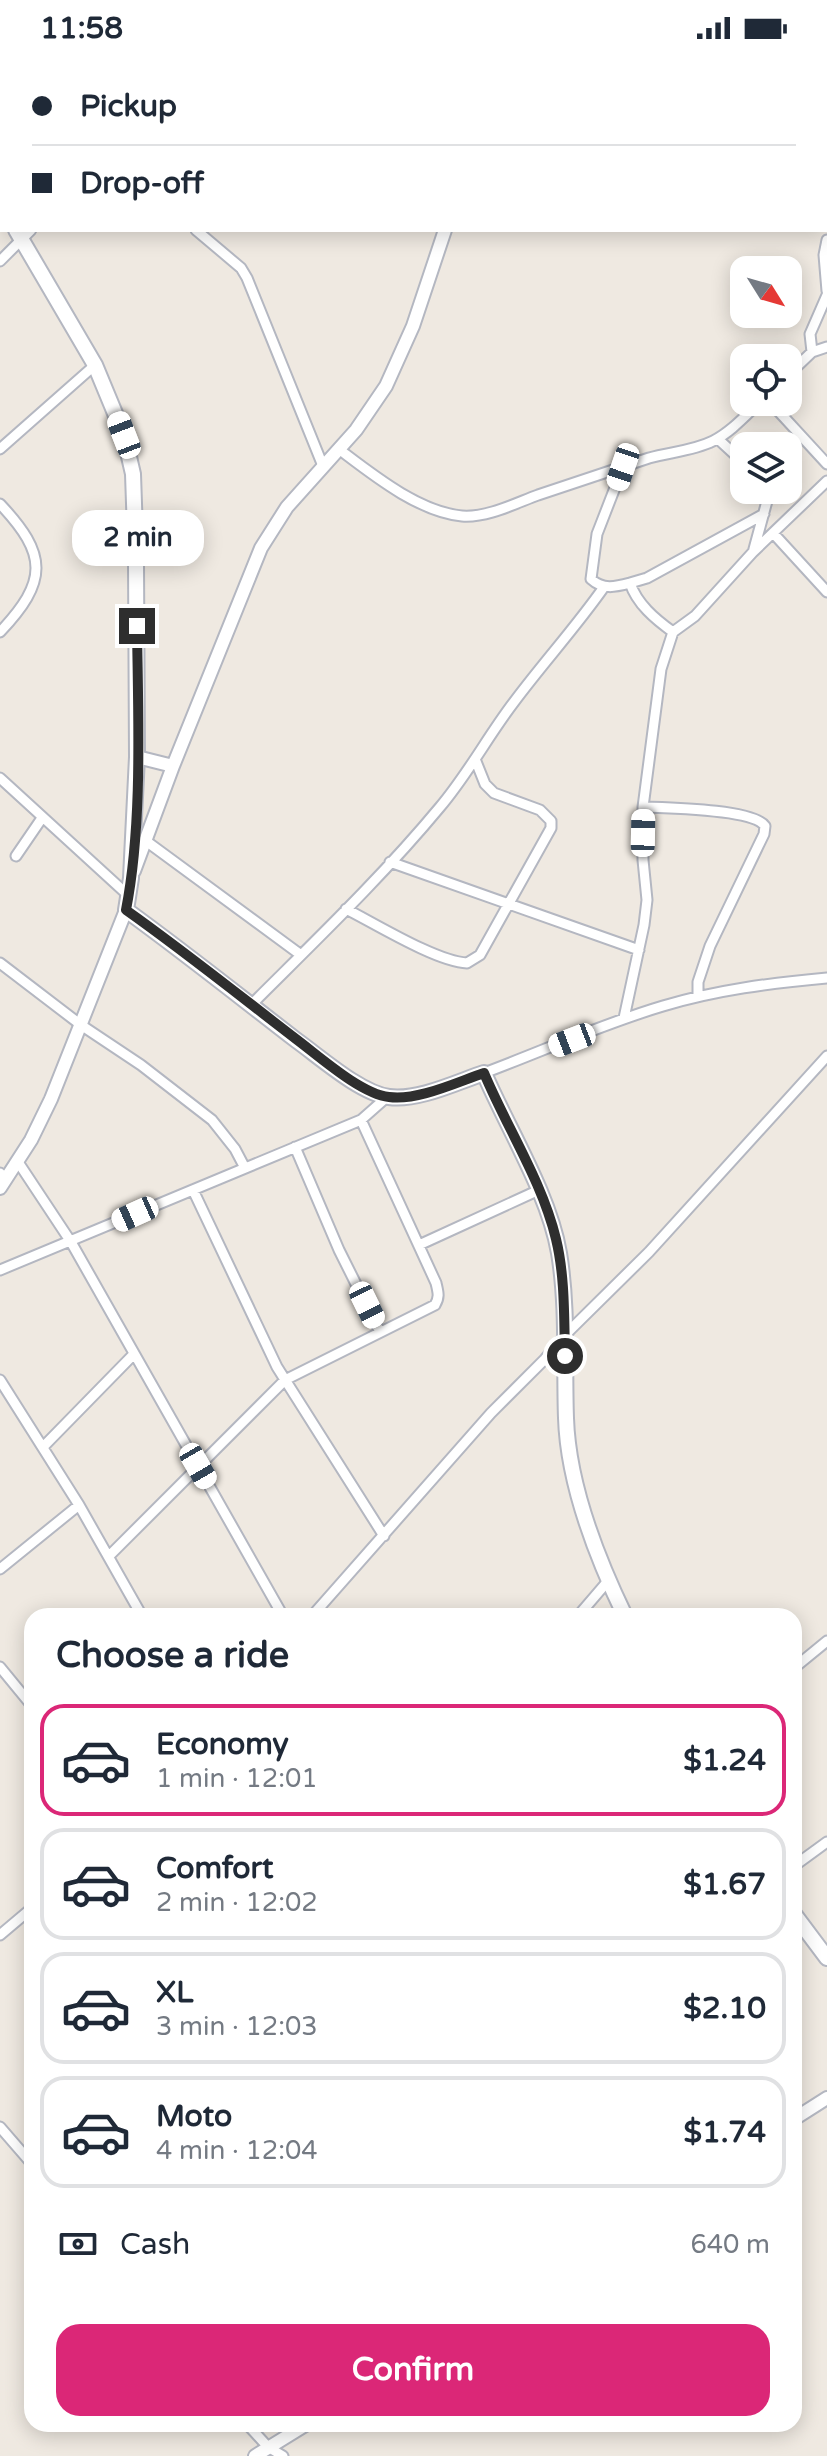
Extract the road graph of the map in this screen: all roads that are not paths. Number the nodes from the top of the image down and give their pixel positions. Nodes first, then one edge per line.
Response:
1 (198, 232) edge
2 (444, 232) edge
3 (23, 233) edge
4 (827, 240) edge
5 (0, 261) edge
6 (827, 293) edge
7 (827, 347) edge
8 (812, 352) junction
9 (802, 362) edge
10 (95, 365) junction
11 (744, 416) edge
12 (783, 416) edge
13 (718, 439) junction
14 (0, 449) edge
15 (340, 450) junction
16 (730, 450) edge
17 (827, 464) edge
18 (323, 466) junction
19 (623, 467) junction
20 (827, 481) edge
21 (0, 504) edge
22 (766, 504) edge
23 (764, 514) junction
24 (773, 533) junction
25 (753, 552) junction
26 (630, 583) junction
27 (604, 587) junction
28 (827, 592) edge
29 (0, 632) edge
30 (673, 632) junction
31 (137, 757) junction
32 (475, 759) junction
33 (173, 766) junction
34 (0, 778) edge
35 (643, 807) junction
36 (42, 818) junction
37 (146, 841) junction
38 (16, 856) dead end
39 (390, 862) junction
40 (131, 878) junction
41 (127, 903) junction
42 (509, 905) junction
43 (346, 909) junction
44 (639, 950) junction
45 (301, 955) junction
46 (0, 963) edge
47 (827, 978) edge
48 (698, 996) junction
49 (251, 1005) junction
50 (624, 1018) junction
51 (81, 1025) junction
52 (827, 1056) edge
53 (484, 1073) junction
54 (387, 1097) junction
55 (361, 1120) junction
56 (295, 1147) junction
57 (18, 1162) junction
58 (245, 1168) junction
59 (3, 1174) edge
60 (0, 1188) edge
61 (193, 1190) junction
62 (539, 1190) junction
63 (71, 1242) junction
64 (419, 1245) junction
65 (0, 1270) edge
66 (380, 1332) junction
67 (565, 1335) junction
68 (134, 1354) junction
69 (0, 1380) edge
70 (285, 1380) junction
71 (43, 1447) junction
72 (198, 1466) junction
73 (79, 1505) junction
74 (384, 1536) junction
75 (109, 1556) junction
76 (0, 1569) edge
77 (608, 1581) junction
78 (138, 1608) edge
79 (278, 1608) edge
80 (319, 1608) edge
81 (585, 1608) edge
82 (621, 1608) edge
83 (827, 1641) edge
84 (802, 1661) edge
85 (0, 1667) edge
86 (24, 1696) edge
87 (827, 1842) edge
88 (802, 1860) edge
89 (24, 1915) edge
90 (802, 1925) edge
91 (0, 1935) edge
92 (827, 1958) edge
93 (827, 2098) edge
94 (802, 2114) edge
95 (0, 2127) edge
96 (24, 2155) edge
97 (254, 2432) edge
98 (293, 2432) edge
99 (268, 2447) junction
100 (255, 2456) edge
101 (283, 2456) edge

1 - 18 street
2 - 15 street
3 - 5 street
3 - 10 main road
4 - 6 street
6 - 8 street
7 - 8 street
8 - 9 street
10 - 14 street
10 - 31 main road
11 - 13 street
12 - 17 street
13 - 16 street
13 - 19 street
15 - 18 street
15 - 19 street
18 - 33 street
19 - 27 street
20 - 24 street
21 - 29 street
22 - 23 street
23 - 25 street
23 - 26 street
24 - 25 street
24 - 28 street
25 - 30 street
26 - 27 street
26 - 30 street
27 - 32 street
30 - 35 street
31 - 33 street
31 - 40 main road
32 - 39 street
32 - 42 street
33 - 37 street
34 - 36 street
35 - 44 street
35 - 48 street
36 - 38 street
36 - 41 street
37 - 40 street
37 - 45 street
39 - 42 street
39 - 43 street
40 - 41 main road
41 - 49 main road
41 - 51 street
42 - 43 street
42 - 44 street
43 - 45 street
44 - 50 street
45 - 49 street
46 - 51 street
47 - 48 street
48 - 50 street
49 - 54 main road
50 - 53 street
51 - 57 street
51 - 58 street
52 - 67 street
53 - 54 main road
53 - 62 main road
54 - 55 street
55 - 56 street
55 - 64 street
56 - 58 street
56 - 66 street
57 - 59 street
57 - 63 street
58 - 61 street
59 - 60 street
61 - 63 street
61 - 70 street
62 - 64 street
62 - 67 main road
63 - 65 street
63 - 68 street
64 - 66 street
66 - 70 street
67 - 74 street
67 - 77 main road
68 - 71 street
68 - 72 street
69 - 71 street
70 - 72 street
70 - 74 street
71 - 73 street
72 - 75 street
72 - 79 street
73 - 75 street
73 - 76 street
74 - 80 street
75 - 78 street
77 - 81 street
77 - 82 main road
83 - 84 street
85 - 86 street
87 - 88 street
89 - 91 street
90 - 92 main road
93 - 94 street
95 - 96 street
97 - 99 street
98 - 99 street
99 - 100 street
99 - 101 street

